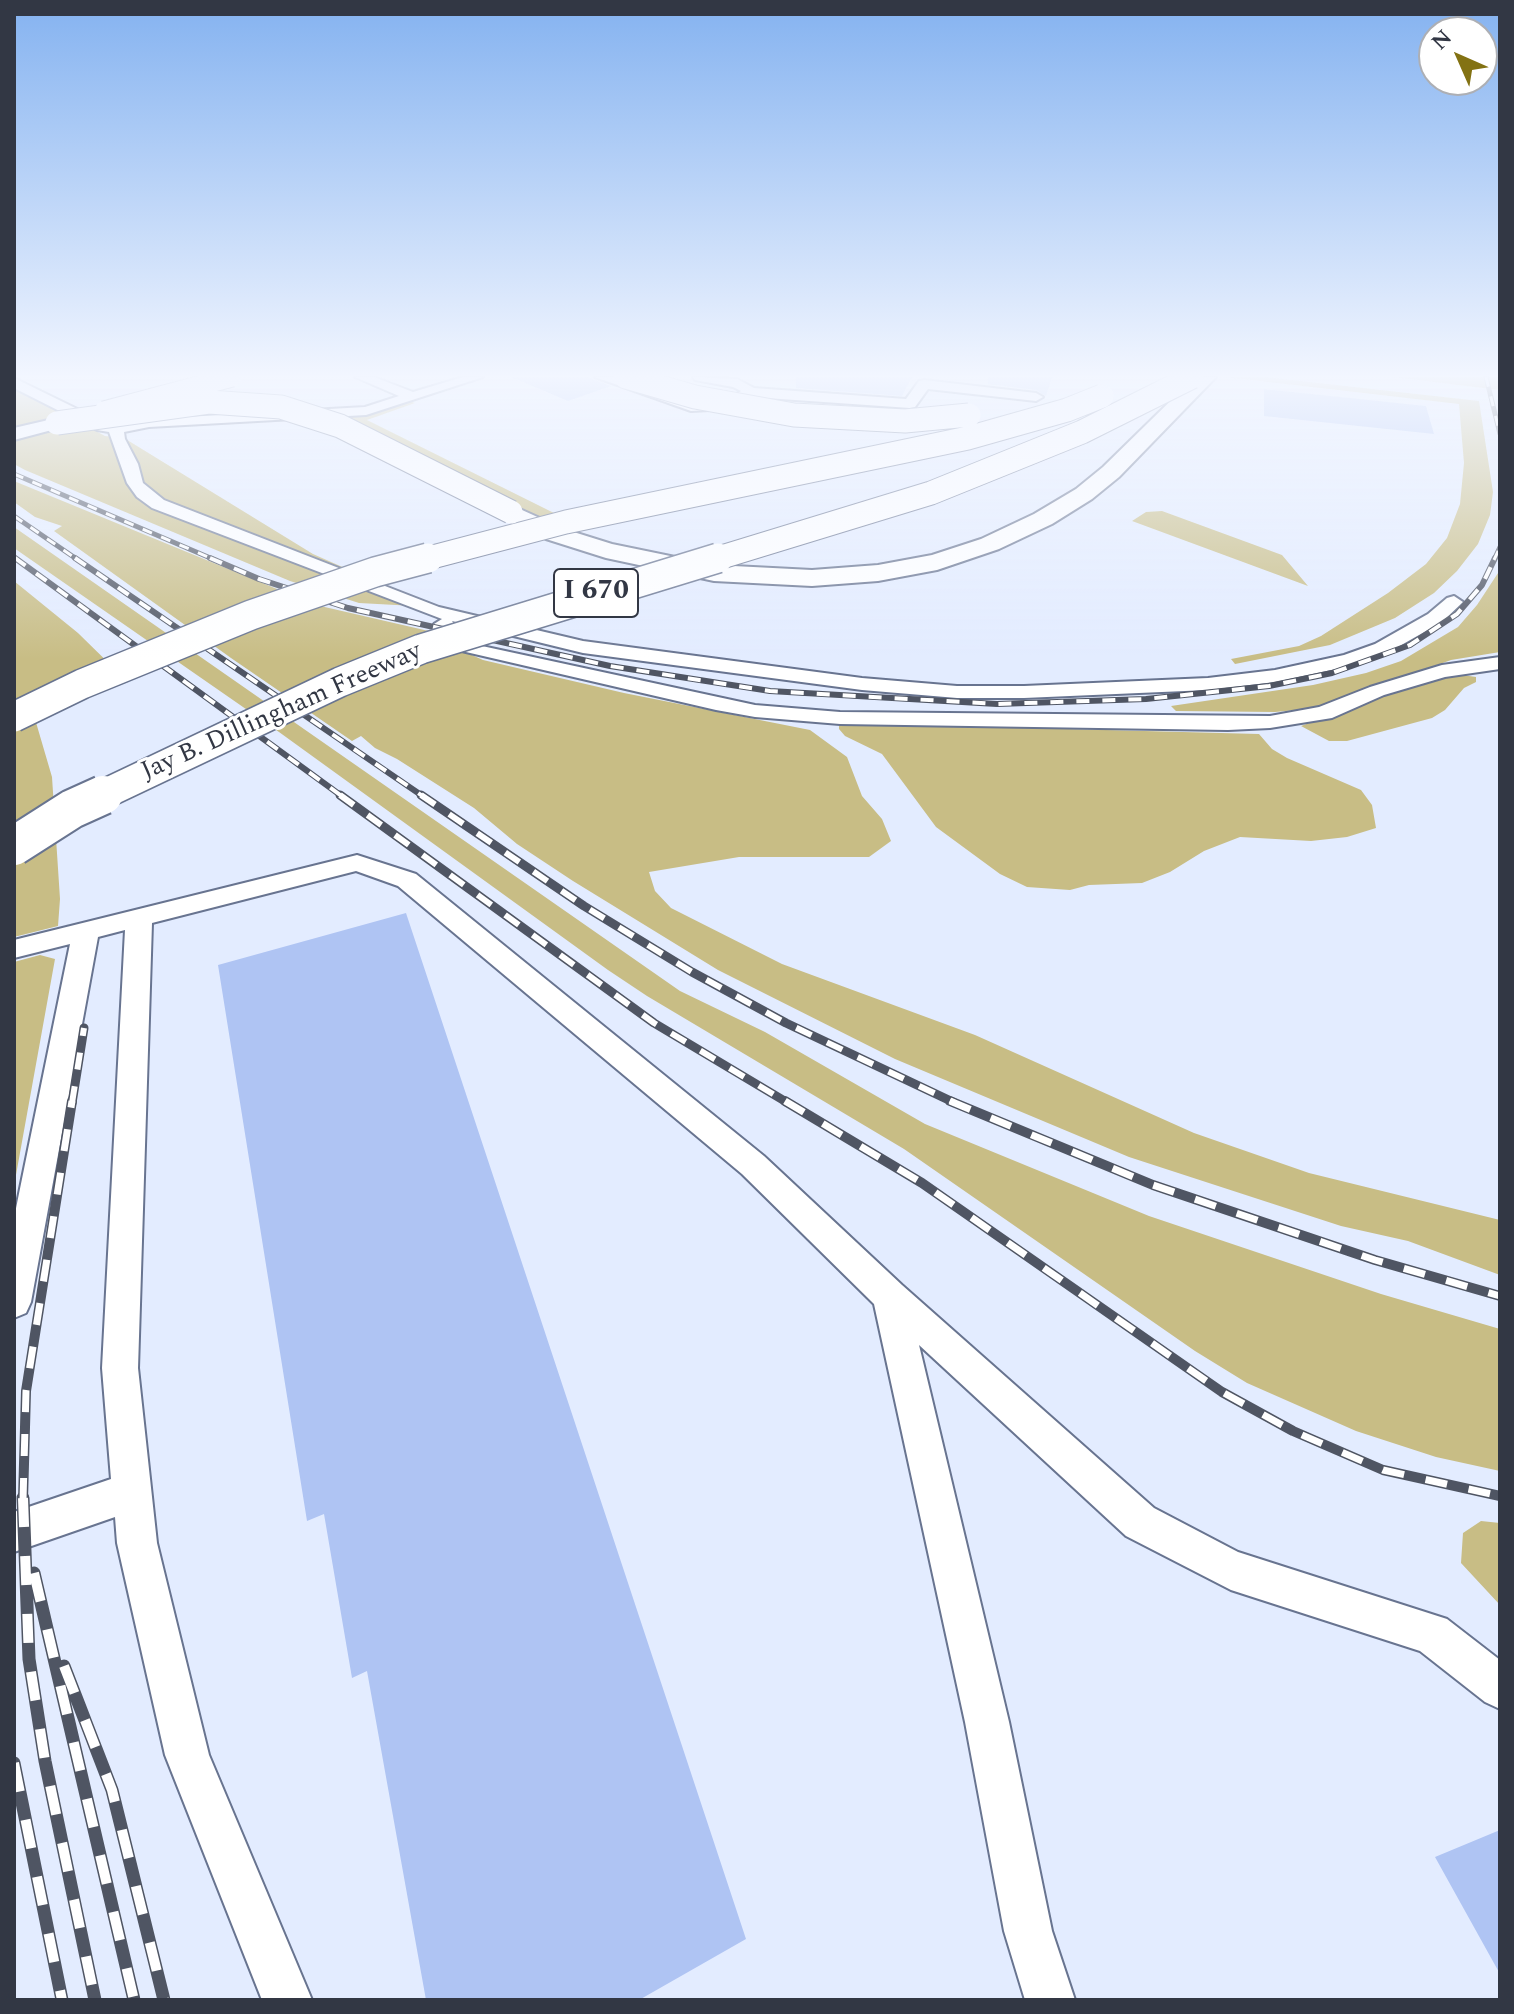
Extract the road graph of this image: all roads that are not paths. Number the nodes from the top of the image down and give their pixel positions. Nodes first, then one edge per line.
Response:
1 (132, 471) edge
2 (430, 471) edge
3 (810, 471) edge
4 (985, 471) edge
5 (1112, 471) edge
6 (1454, 602) dead end
7 (433, 611) junction
8 (1500, 663) edge
9 (14, 717) edge
10 (14, 846) edge
11 (139, 918) junction
12 (86, 931) junction
13 (14, 949) edge
14 (890, 1296) junction
15 (14, 1302) edge
16 (132, 1491) junction
17 (14, 1532) edge
18 (1500, 1687) edge
19 (287, 2000) edge
20 (1050, 2000) edge

1 - 7 street
2 - 5 highway, bridge
3 - 9 highway, I 670, bridge
4 - 10 highway, Jay B. Dillingham Freeway / I 670, bridge
6 - 7 street
7 - 8 street
11 - 12 street
11 - 14 street
11 - 16 street
12 - 13 street
12 - 15 street
14 - 18 street
14 - 20 street
16 - 17 street
16 - 19 street

